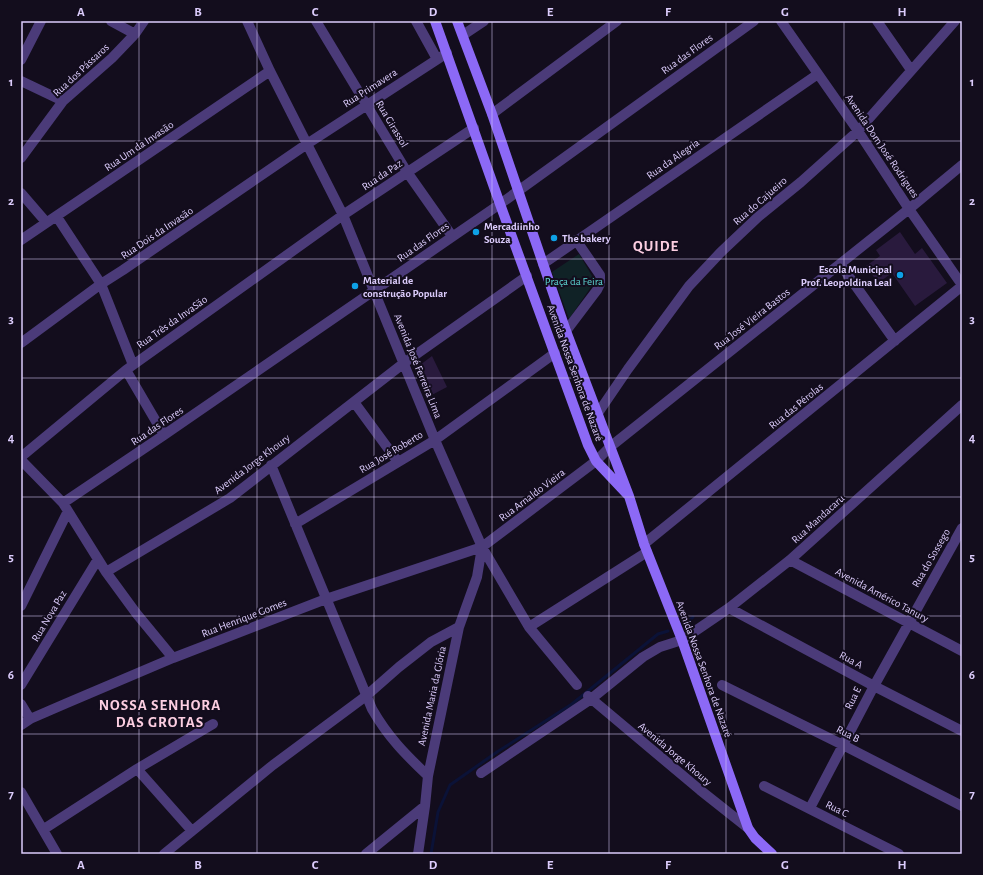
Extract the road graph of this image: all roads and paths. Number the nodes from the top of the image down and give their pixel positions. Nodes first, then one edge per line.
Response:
1 (41, 21) edge
2 (111, 21) edge
3 (144, 21) edge
4 (247, 21) edge
5 (316, 21) edge
6 (416, 21) edge
7 (435, 21) edge
8 (458, 21) edge
9 (484, 21) edge
10 (617, 21) edge
11 (754, 21) edge
12 (781, 21) edge
13 (877, 21) edge
14 (955, 21) edge
15 (134, 34) junction
16 (463, 35) junction
17 (446, 53) junction
18 (437, 59) junction
19 (21, 60) edge
20 (911, 70) junction
21 (270, 71) junction
22 (818, 74) junction
23 (21, 81) edge
24 (63, 101) junction
25 (367, 105) junction
26 (492, 114) junction
27 (474, 128) junction
28 (858, 131) junction
29 (307, 144) junction
30 (21, 158) edge
31 (962, 165) edge
32 (407, 172) junction
33 (518, 190) junction
34 (21, 193) edge
35 (500, 204) junction
36 (910, 209) junction
37 (343, 215) junction
38 (57, 217) junction
39 (46, 222) junction
40 (452, 236) junction
41 (21, 240) edge
42 (576, 240) junction
43 (543, 264) junction
44 (840, 264) junction
45 (527, 276) junction
46 (101, 284) junction
47 (962, 285) edge
48 (374, 290) junction
49 (566, 332) junction
50 (895, 341) junction
51 (21, 342) edge
52 (555, 353) junction
53 (404, 363) junction
54 (130, 367) junction
55 (354, 402) junction
56 (962, 405) edge
57 (598, 412) junction
58 (164, 435) junction
59 (435, 440) junction
60 (610, 447) junction
61 (21, 458) edge
62 (398, 462) junction
63 (596, 462) junction
64 (272, 465) junction
65 (629, 496) junction
66 (66, 507) junction
67 (295, 524) junction
68 (962, 528) edge
69 (482, 547) junction
70 (646, 548) junction
71 (98, 558) junction
72 (790, 560) junction
73 (106, 572) junction
74 (326, 599) junction
75 (21, 606) edge
76 (729, 608) junction
77 (909, 622) junction
78 (459, 627) junction
79 (529, 627) junction
80 (682, 640) junction
81 (962, 652) edge
82 (173, 658) junction
83 (21, 685) edge
84 (577, 685) dead end
85 (722, 685) dead end
86 (874, 686) junction
87 (366, 696) junction
88 (589, 698) junction
89 (21, 704) edge
90 (30, 719) junction
91 (213, 724) dead end
92 (21, 726) edge
93 (962, 731) edge
94 (843, 745) junction
95 (137, 769) junction
96 (481, 772) dead end
97 (428, 776) junction
98 (764, 786) dead end
99 (21, 792) edge
100 (425, 806) junction
101 (962, 806) edge
102 (810, 808) junction
103 (748, 828) junction
104 (44, 830) junction
105 (192, 831) junction
106 (57, 854) edge
107 (164, 854) edge
108 (366, 854) edge
109 (418, 854) edge
110 (772, 854) edge
111 (899, 854) edge

1 - 19 street
2 - 15 street
3 - 15 street, Rua dos Pássaros
4 - 21 street, Avenida José Ferreira Lima
5 - 25 street, Rua Girassol
6 - 18 street
7 - 17 street, Avenida Nossa Senhora de Nazaré
8 - 16 street, Avenida Nossa Senhora de Nazaré
9 - 16 street
10 - 26 street
11 - 33 street, Rua das Flores
12 - 22 street, Avenida Dom José Rodrigues
13 - 20 street
14 - 20 street, Rua do Cajueiro
15 - 24 street, Rua dos Pássaros
16 - 26 street, Avenida Nossa Senhora de Nazaré
17 - 18 street, Rua Primavera
17 - 27 street, Avenida Nossa Senhora de Nazaré
18 - 25 street, Rua Primavera
20 - 28 street, Rua do Cajueiro
21 - 29 street, Avenida José Ferreira Lima
21 - 38 street, Rua Um da Invasão
22 - 28 street, Avenida Dom José Rodrigues
22 - 42 street, Rua da Alegria
23 - 24 street
24 - 30 street, Rua dos Pássaros
25 - 29 street, Rua Primavera
25 - 32 street, Rua Girassol
26 - 33 street, Avenida Nossa Senhora de Nazaré
27 - 32 street, Rua da Paz
27 - 35 street, Avenida Nossa Senhora de Nazaré
28 - 36 street, Avenida Dom José Rodrigues
28 - 57 street, Rua do Cajueiro
29 - 37 street, Avenida José Ferreira Lima
29 - 46 street, Rua Dois da Invasão
31 - 36 street, Rua José Vieira Bastos
32 - 37 street, Rua da Paz
32 - 40 street, Rua Girassol
33 - 35 street, Rua das Flores
33 - 43 street, Avenida Nossa Senhora de Nazaré
34 - 39 street
35 - 40 street, Rua das Flores
35 - 45 street, Avenida Nossa Senhora de Nazaré
36 - 44 street, Rua José Vieira Bastos
36 - 47 street, Avenida Dom José Rodrigues
37 - 48 street, Avenida José Ferreira Lima
37 - 54 street, Rua Três da InvaSão
38 - 39 street, Rua Um da Invasão
38 - 46 street
39 - 41 street, Rua Um da Invasão
40 - 48 street, Rua das Flores
42 - 43 street, Rua da Alegria
42 - 49 street
43 - 49 street, Avenida Nossa Senhora de Nazaré
44 - 50 street
44 - 60 street, Rua José Vieira Bastos
45 - 52 street, Avenida Nossa Senhora de Nazaré
45 - 53 street
46 - 51 street, Rua Dois da Invasão
46 - 54 street
47 - 50 street, Rua das Pérolas
48 - 53 street, Avenida José Ferreira Lima
48 - 58 street, Rua das Flores
49 - 57 street, Avenida Nossa Senhora de Nazaré
50 - 70 street, Rua das Pérolas
52 - 59 street, Rua José Roberto
52 - 63 street, Avenida Nossa Senhora de Nazaré
53 - 55 street, Avenida Jorge Khoury
53 - 59 street, Avenida José Ferreira Lima
54 - 58 street
54 - 61 street, Rua Três da InvaSão
55 - 62 street
55 - 64 street, Avenida Jorge Khoury
56 - 72 street, Rua Mandacaru
57 - 60 street, Avenida Nossa Senhora de Nazaré
58 - 66 street, Rua das Flores
59 - 62 street, Rua José Roberto
59 - 69 street, Avenida José Ferreira Lima
60 - 63 street, Rua José Vieira Bastos
60 - 65 street, Avenida Nossa Senhora de Nazaré
61 - 66 street
62 - 67 street, Rua José Roberto
63 - 65 street, Avenida Nossa Senhora de Nazaré
63 - 69 street, Rua Arnaldo Vieira
64 - 67 street
64 - 73 street, Avenida Jorge Khoury
65 - 70 street, Avenida Nossa Senhora de Nazaré
66 - 71 street
66 - 75 street, Rua das Flores
67 - 74 street
68 - 77 street, Rua do Sossego
69 - 74 street, Rua Henrique Gomes
69 - 78 street, Avenida Maria da Glória
69 - 79 street, Avenida José Ferreira Lima
70 - 79 street, Rua das Pérolas
70 - 80 street, Avenida Nossa Senhora de Nazaré
71 - 73 street
71 - 83 street, Rua Nova Paz
72 - 76 street, Rua Mandacaru
72 - 77 street, Avenida Américo Tanury
73 - 82 street
74 - 82 street, Rua Henrique Gomes
74 - 87 street
76 - 80 street, Rua Mandacaru
76 - 86 street, Rua A
77 - 81 street, Avenida Américo Tanury
77 - 86 street, Rua E
78 - 87 street
78 - 97 street, Avenida Maria da Glória
79 - 84 street, Avenida José Ferreira Lima
80 - 88 street, Rua Mandacaru
80 - 103 street, Avenida Nossa Senhora de Nazaré
82 - 90 street, Rua Henrique Gomes
85 - 94 street, Rua B
86 - 93 street, Rua A
86 - 94 street, Rua E
87 - 97 street
87 - 105 street
88 - 96 street, Rua Mandacaru
88 - 103 street, Avenida Jorge Khoury
89 - 90 street
90 - 92 street, Rua Henrique Gomes
91 - 95 street
94 - 101 street, Rua B
94 - 102 street, Rua E
95 - 104 street
95 - 105 street
97 - 100 street, Avenida Maria da Glória
98 - 102 street, Rua C
99 - 104 street
100 - 108 street
100 - 109 street, Avenida Maria da Glória
102 - 111 street, Rua C
103 - 110 street
104 - 106 street
105 - 107 street

